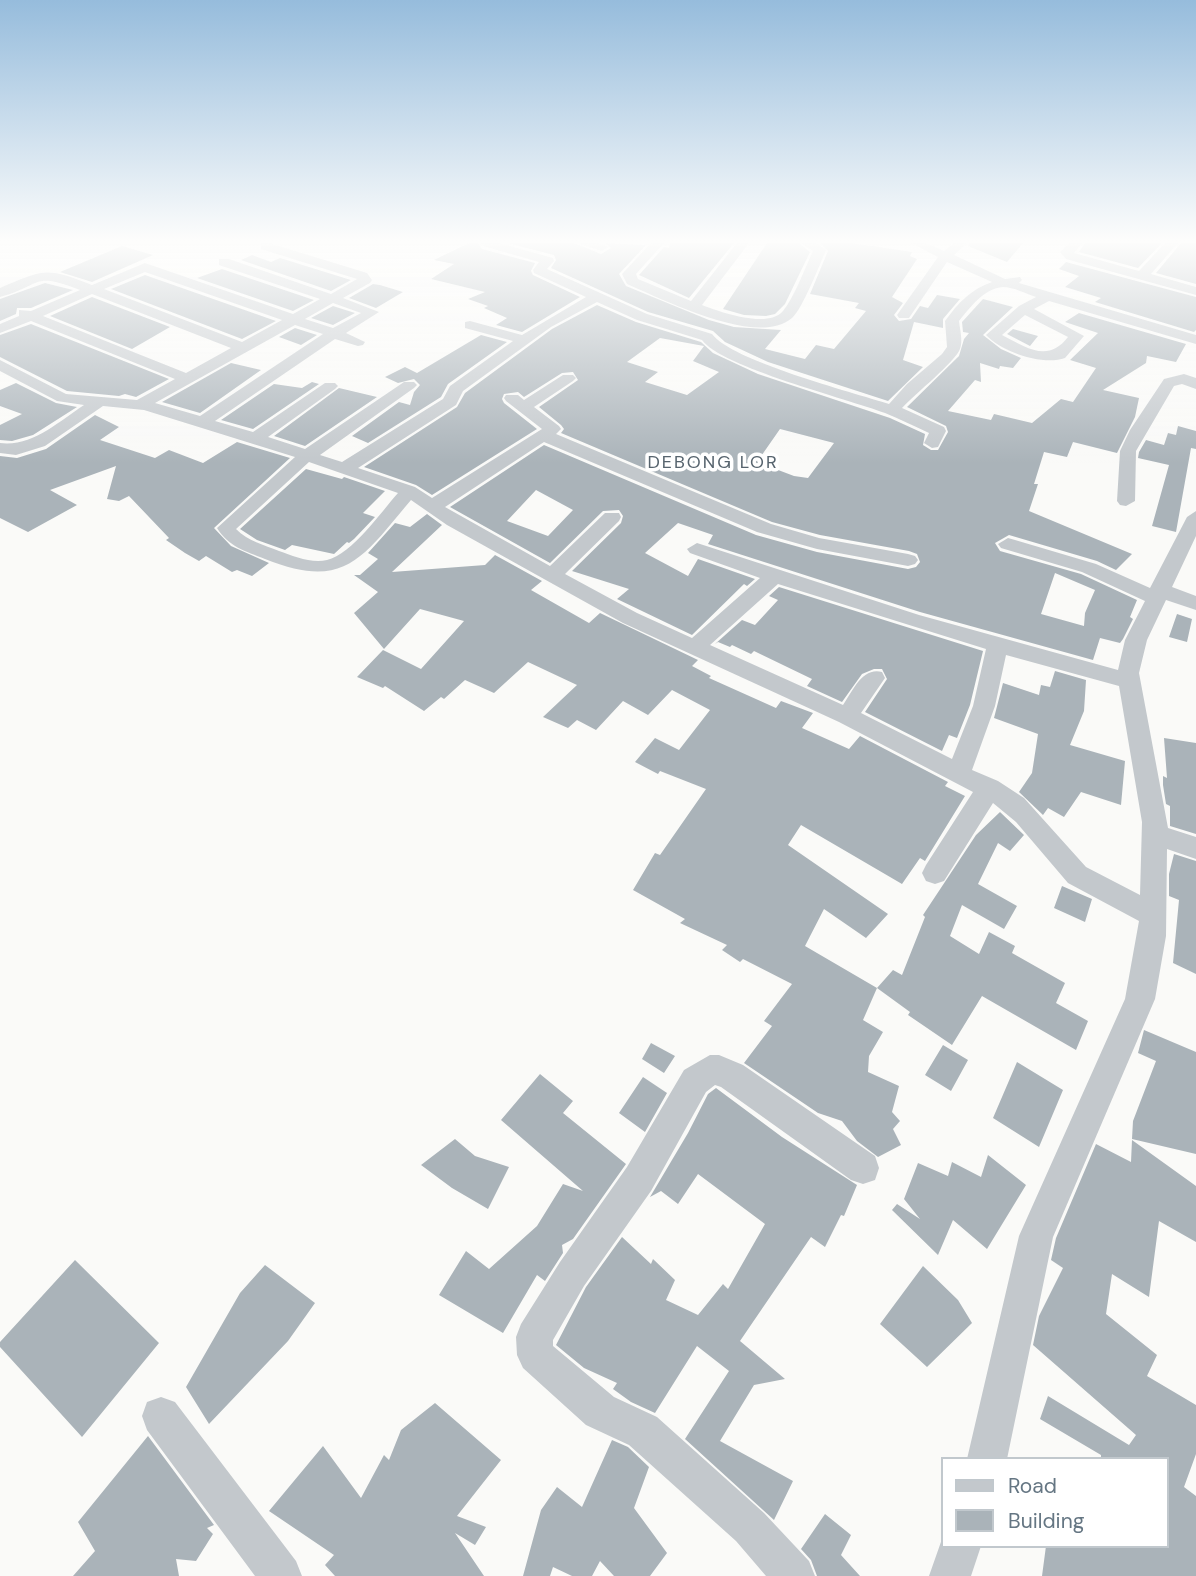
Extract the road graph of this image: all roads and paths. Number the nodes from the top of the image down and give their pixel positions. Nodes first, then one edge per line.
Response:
1 (28, 317) edge
2 (36, 317) edge
3 (163, 317) edge
4 (289, 317) edge
5 (296, 317) edge
6 (364, 317) edge
7 (559, 317) edge
8 (641, 317) edge
9 (727, 317) edge
10 (786, 317) edge
11 (956, 317) edge
12 (1014, 317) edge
13 (1039, 317) edge
14 (1106, 317) edge
15 (1139, 317) edge
16 (293, 318) junction
17 (470, 325) dead end
18 (0, 329) edge
19 (1196, 332) edge
20 (333, 334) junction
21 (524, 340) junction
22 (1196, 340) edge
23 (358, 342) dead end
24 (241, 347) junction
25 (0, 365) edge
26 (186, 378) junction
27 (568, 378) dead end
28 (1182, 382) edge
29 (409, 385) dead end
30 (330, 386) dead end
31 (101, 400) junction
32 (141, 404) junction
33 (892, 410) junction
34 (203, 422) junction
35 (545, 436) junction
36 (255, 438) junction
37 (932, 443) dead end
38 (0, 447) edge
39 (305, 457) junction
40 (345, 468) junction
41 (409, 491) junction
42 (1126, 501) dead end
43 (433, 506) junction
44 (612, 517) dead end
45 (1196, 517) edge
46 (1008, 544) dead end
47 (697, 549) dead end
48 (908, 560) dead end
49 (552, 575) junction
50 (774, 577) junction
51 (1157, 594) junction
52 (1196, 603) edge
53 (998, 647) junction
54 (694, 648) junction
55 (874, 678) dead end
56 (1130, 681) junction
57 (847, 716) junction
58 (959, 773) junction
59 (989, 788) junction
60 (1155, 835) junction
61 (1196, 848) edge
62 (935, 873) dead end
63 (1154, 915) junction
64 (863, 1168) dead end
65 (161, 1416) dead end
66 (987, 1457) edge
67 (959, 1548) edge
68 (281, 1576) edge
69 (794, 1576) edge
70 (950, 1576) edge

1 - 18 street
2 - 26 street
3 - 24 street
4 - 16 street
5 - 16 street
6 - 20 street
7 - 21 street
8 - 33 street
9 - 10 street
11 - 33 street
12 - 13 street
14 - 22 street
15 - 19 street
16 - 20 street
16 - 24 street
17 - 21 street
20 - 23 street
20 - 34 street
21 - 40 street
24 - 26 street
25 - 31 street
26 - 32 street
27 - 35 street
28 - 42 street
29 - 39 street
30 - 36 street
31 - 32 street
31 - 38 street
32 - 34 street
33 - 37 street
34 - 36 street
35 - 43 street
35 - 48 street
36 - 39 street
39 - 40 street
39 - 41 street
40 - 41 street
41 - 43 street
43 - 49 street
44 - 49 street
45 - 51 street
46 - 51 street
47 - 50 street
49 - 54 street
50 - 53 street
50 - 54 street
51 - 52 street
51 - 56 street
53 - 56 street
53 - 58 street
54 - 57 street
55 - 57 street
56 - 60 street
57 - 58 street
58 - 59 street
59 - 62 street
59 - 63 street
60 - 61 street
60 - 63 street
63 - 66 street
64 - 69 street
65 - 68 street
67 - 70 street

